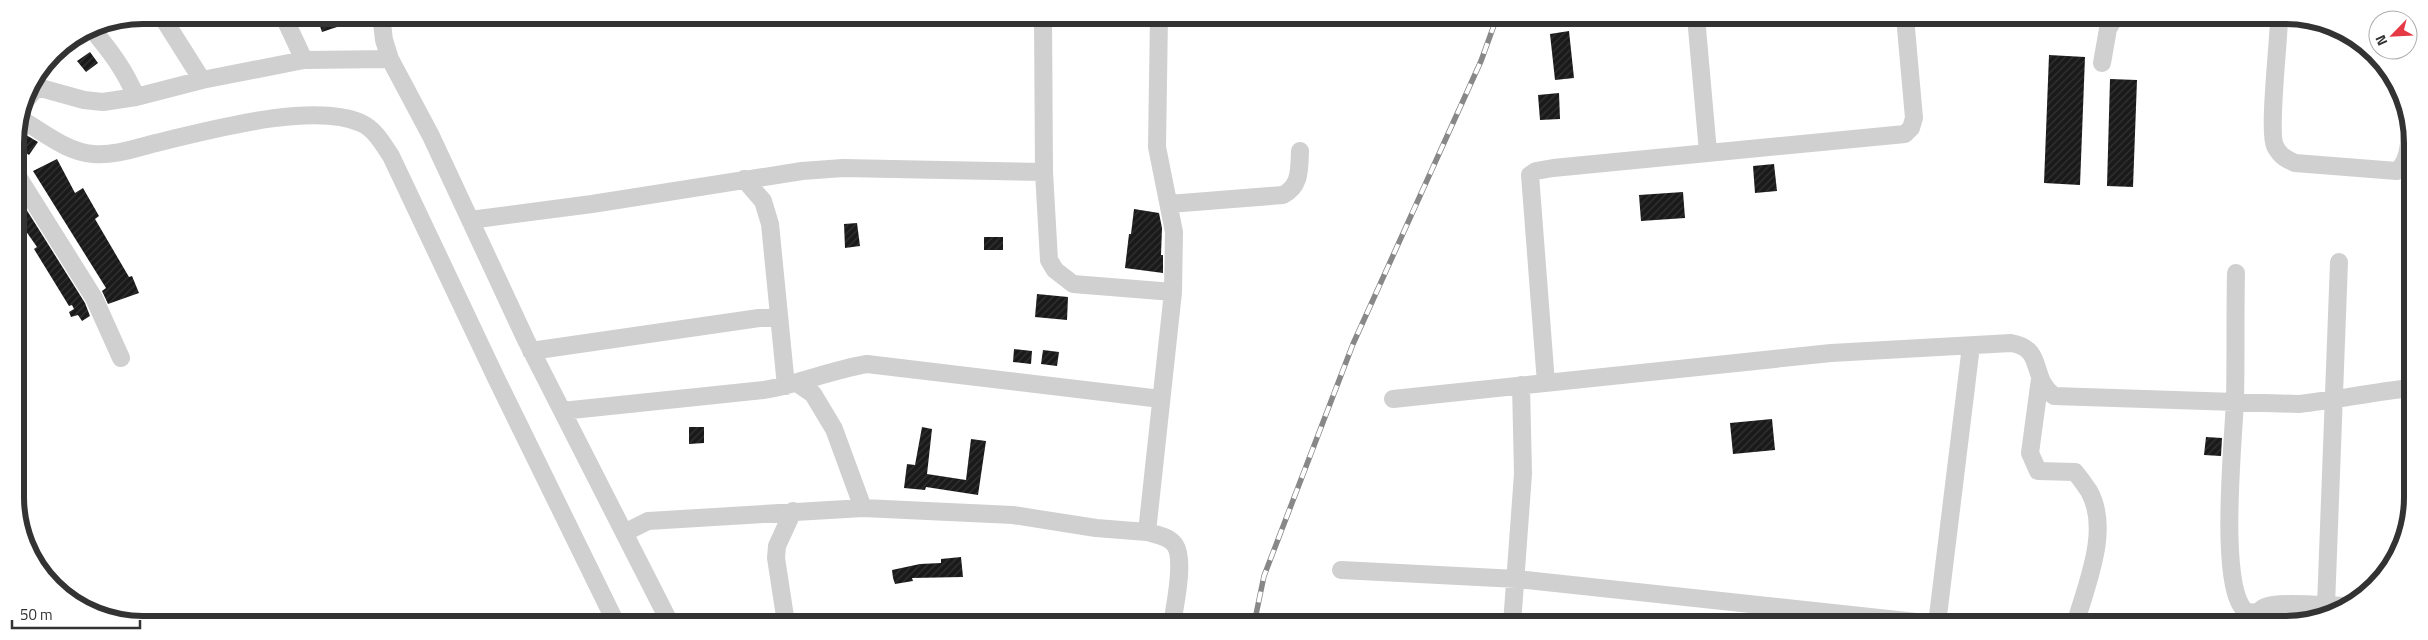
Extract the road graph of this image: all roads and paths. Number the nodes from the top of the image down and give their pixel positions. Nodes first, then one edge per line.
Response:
1 (167, 24) edge
2 (287, 24) edge
3 (382, 24) edge
4 (1042, 24) edge
5 (1159, 24) edge
6 (1697, 24) edge
7 (1906, 24) edge
8 (2110, 24) edge
9 (2279, 24) edge
10 (96, 34) edge
11 (390, 59) junction
12 (304, 60) junction
13 (2102, 63) dead end
14 (202, 80) junction
15 (34, 95) edge
16 (136, 97) junction
17 (26, 122) edge
18 (1300, 152) dead end
19 (1708, 152) junction
20 (2404, 164) edge
21 (1044, 172) junction
22 (744, 179) junction
23 (24, 185) edge
24 (1169, 204) junction
25 (470, 220) junction
26 (2339, 262) dead end
27 (2236, 273) dead end
28 (1173, 292) junction
29 (778, 318) junction
30 (1971, 346) junction
31 (532, 351) junction
32 (121, 358) dead end
33 (2040, 379) junction
34 (1546, 383) junction
35 (791, 384) junction
36 (1521, 385) junction
37 (2404, 389) edge
38 (1162, 398) junction
39 (1393, 399) dead end
40 (2235, 401) junction
41 (2334, 401) junction
42 (562, 411) junction
43 (863, 508) junction
44 (793, 512) junction
45 (1147, 532) junction
46 (624, 533) junction
47 (1341, 570) dead end
48 (1517, 579) junction
49 (2326, 606) junction
50 (2333, 606) edge
51 (613, 616) edge
52 (666, 616) edge
53 (785, 616) edge
54 (1173, 616) edge
55 (1513, 616) edge
56 (1843, 616) edge
57 (1937, 616) edge
58 (2077, 616) edge
59 (2253, 616) edge
60 (2259, 616) edge

1 - 14 street
2 - 12 street
3 - 11 street
4 - 21 street
5 - 24 street
6 - 19 street
7 - 19 street
8 - 13 street
9 - 20 street
10 - 16 street
11 - 12 street
11 - 25 street
12 - 14 street
14 - 16 street
15 - 16 street
17 - 51 street
18 - 24 street
19 - 34 street
21 - 22 street
21 - 28 street
22 - 25 street
22 - 29 street
23 - 32 street
24 - 28 street
25 - 31 street
26 - 41 street
27 - 40 street
28 - 38 street
29 - 31 street
29 - 35 street
30 - 33 street
30 - 34 street
30 - 57 street
31 - 42 street
33 - 40 street
33 - 58 street
34 - 36 street
35 - 38 street
35 - 42 street
35 - 43 street
36 - 39 street
36 - 48 street
37 - 41 street
38 - 45 street
40 - 41 street
40 - 59 street
41 - 49 street
42 - 46 street
43 - 44 street
43 - 45 street
44 - 46 street
44 - 53 street
45 - 54 street
46 - 52 street
47 - 48 street
48 - 55 street
48 - 56 street
49 - 50 street
49 - 60 street

